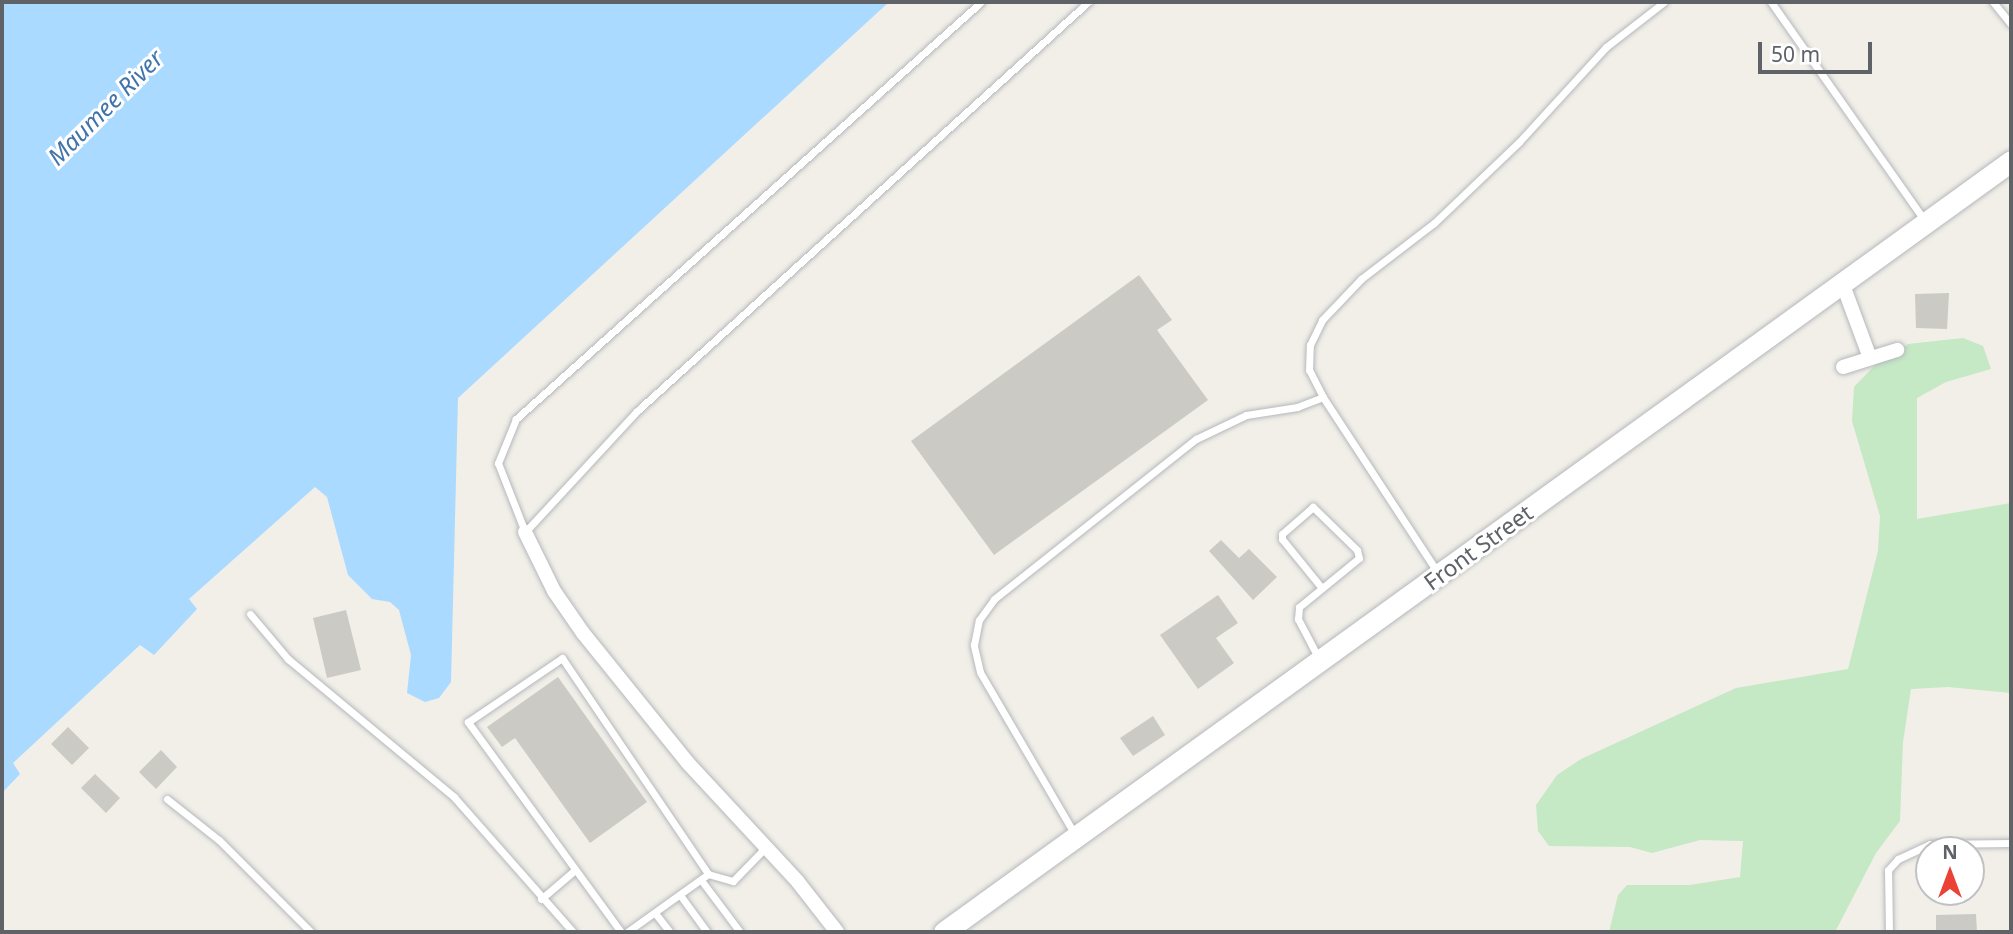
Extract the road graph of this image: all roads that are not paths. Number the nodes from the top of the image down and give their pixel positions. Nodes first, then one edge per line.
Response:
1 (981, 2) edge
2 (1088, 2) edge
3 (1664, 2) edge
4 (1771, 2) edge
5 (1993, 2) edge
6 (2011, 24) edge
7 (2011, 161) edge
8 (1928, 224) junction
9 (1843, 285) junction
10 (1897, 350) dead end
11 (1870, 358) junction
12 (1843, 367) dead end
13 (1323, 397) junction
14 (525, 532) junction
15 (1439, 575) junction
16 (1321, 587) junction
17 (250, 614) dead end
18 (1320, 661) junction
19 (167, 799) dead end
20 (1077, 836) junction
21 (2011, 843) edge
22 (767, 847) junction
23 (575, 870) junction
24 (708, 874) junction
25 (701, 880) junction
26 (680, 895) junction
27 (541, 899) junction
28 (655, 913) junction
29 (311, 932) edge
30 (573, 932) edge
31 (621, 932) edge
32 (627, 932) edge
33 (670, 932) edge
34 (707, 932) edge
35 (740, 932) edge
36 (837, 932) edge
37 (944, 932) edge
38 (1889, 932) edge

1 - 14 lane
2 - 14 lane
3 - 13 lane
4 - 8 lane
5 - 6 lane
7 - 8 street, Front Street
8 - 9 street, Front Street
9 - 11 street
9 - 15 street, Front Street
10 - 11 street
11 - 12 street
13 - 15 lane
13 - 20 lane
14 - 22 street
15 - 18 street, Front Street
16 - 16 lane
16 - 18 lane
17 - 27 lane
18 - 20 street, Front Street
19 - 29 lane
20 - 37 street, Front Street
21 - 38 lane
22 - 24 lane
22 - 36 street
23 - 24 lane
23 - 27 lane
23 - 31 lane
24 - 25 lane
25 - 26 lane
25 - 35 lane
26 - 28 lane
26 - 34 lane
27 - 30 lane
28 - 32 lane
28 - 33 lane

